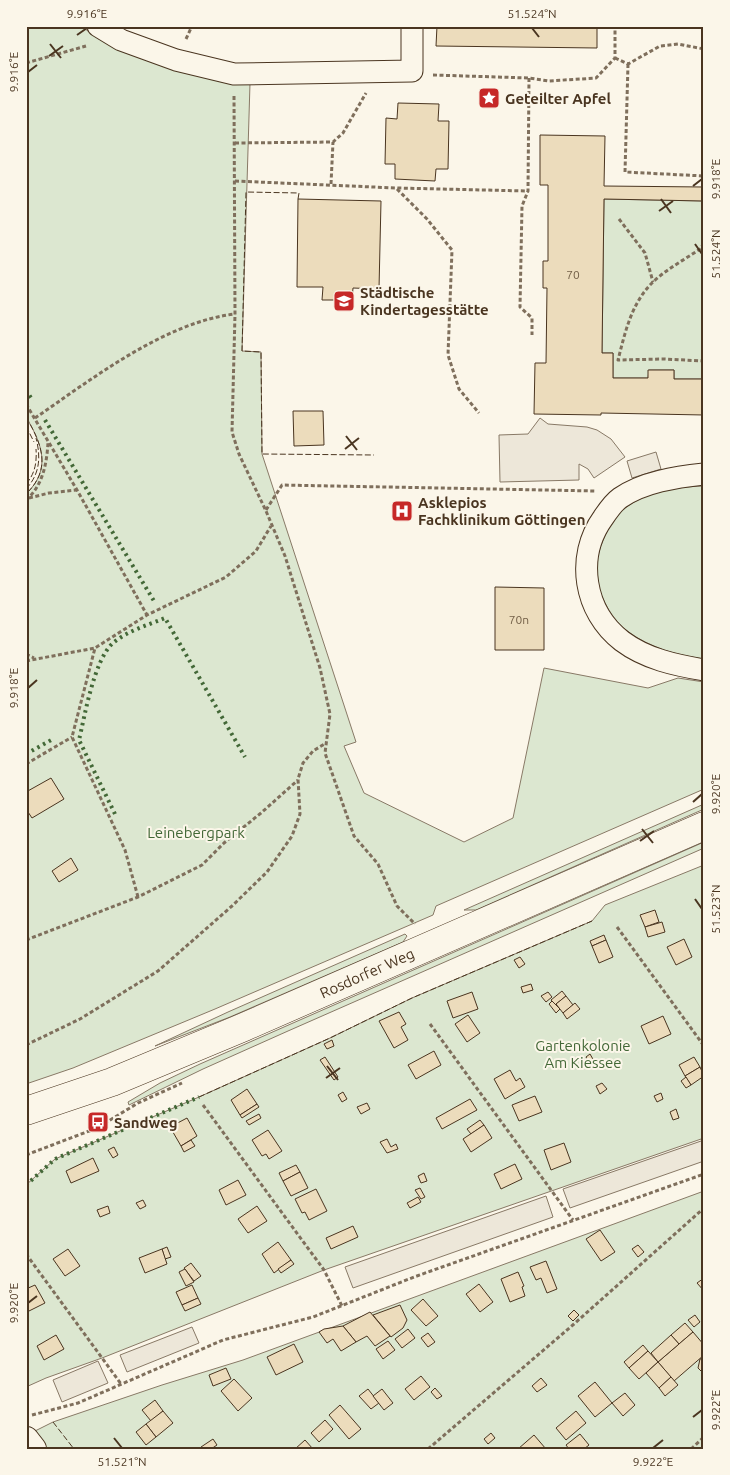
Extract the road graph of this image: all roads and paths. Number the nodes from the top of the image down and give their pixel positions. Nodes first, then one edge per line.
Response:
1 (412, 26) edge
2 (615, 26) edge
3 (101, 29) edge
4 (704, 49) edge
5 (615, 58) junction
6 (26, 63) edge
7 (628, 64) junction
8 (380, 71) junction
9 (412, 71) junction
10 (234, 74) junction
11 (529, 78) junction
12 (333, 142) junction
13 (235, 143) junction
14 (704, 176) edge
15 (235, 181) junction
16 (331, 184) junction
17 (396, 188) junction
18 (528, 191) junction
19 (619, 219) dead end
20 (704, 243) edge
21 (653, 282) junction
22 (235, 314) junction
23 (532, 335) dead end
24 (704, 361) edge
25 (26, 404) edge
26 (479, 413) dead end
27 (35, 418) junction
28 (48, 441) junction
29 (704, 474) edge
30 (77, 490) junction
31 (598, 492) dead end
32 (28, 499) edge
33 (266, 511) junction
34 (272, 525) junction
35 (147, 615) junction
36 (95, 648) junction
37 (26, 654) edge
38 (34, 658) junction
39 (26, 661) edge
40 (704, 670) edge
41 (72, 737) junction
42 (326, 743) junction
43 (26, 764) edge
44 (298, 779) junction
45 (704, 826) edge
46 (138, 897) junction
47 (617, 926) dead end
48 (26, 940) edge
49 (427, 946) junction
50 (430, 1024) dead end
51 (26, 1045) edge
52 (704, 1046) edge
53 (203, 1105) dead end
54 (26, 1111) edge
55 (704, 1174) edge
56 (704, 1208) edge
57 (573, 1220) junction
58 (26, 1254) edge
59 (342, 1306) junction
60 (121, 1384) junction
61 (26, 1416) edge
62 (704, 1437) edge
63 (26, 1440) edge
64 (33, 1449) edge
65 (428, 1449) edge
66 (691, 1449) edge

1 - 9 street
2 - 5 path
3 - 6 path
3 - 10 street
4 - 7 path
5 - 7 path
5 - 11 path
7 - 14 path
8 - 9 street
8 - 10 street
8 - 12 path
9 - 11 path
10 - 13 path
11 - 18 path
12 - 13 path
12 - 16 path
13 - 15 path
15 - 16 path
15 - 22 path
16 - 17 path
17 - 18 path
17 - 26 path
18 - 23 path
19 - 21 path
20 - 21 path
21 - 24 path
22 - 27 path
22 - 33 path
25 - 27 path
27 - 28 path
28 - 30 path
28 - 32 path
29 - 40 street
30 - 32 path
30 - 35 path
31 - 33 path
33 - 34 path
34 - 35 path
34 - 42 path
35 - 36 path
36 - 38 path
36 - 41 path
37 - 38 path
38 - 39 path
41 - 43 path
41 - 46 path
42 - 44 path
42 - 49 path
44 - 46 path
44 - 51 path
45 - 49 main road, Rosdorfer Weg
46 - 48 path
47 - 52 path
49 - 54 main road, Rosdorfer Weg
50 - 57 path
53 - 59 path
55 - 57 path
56 - 65 path
57 - 59 path
58 - 60 path
59 - 60 path
60 - 61 path
62 - 66 path
63 - 64 street

